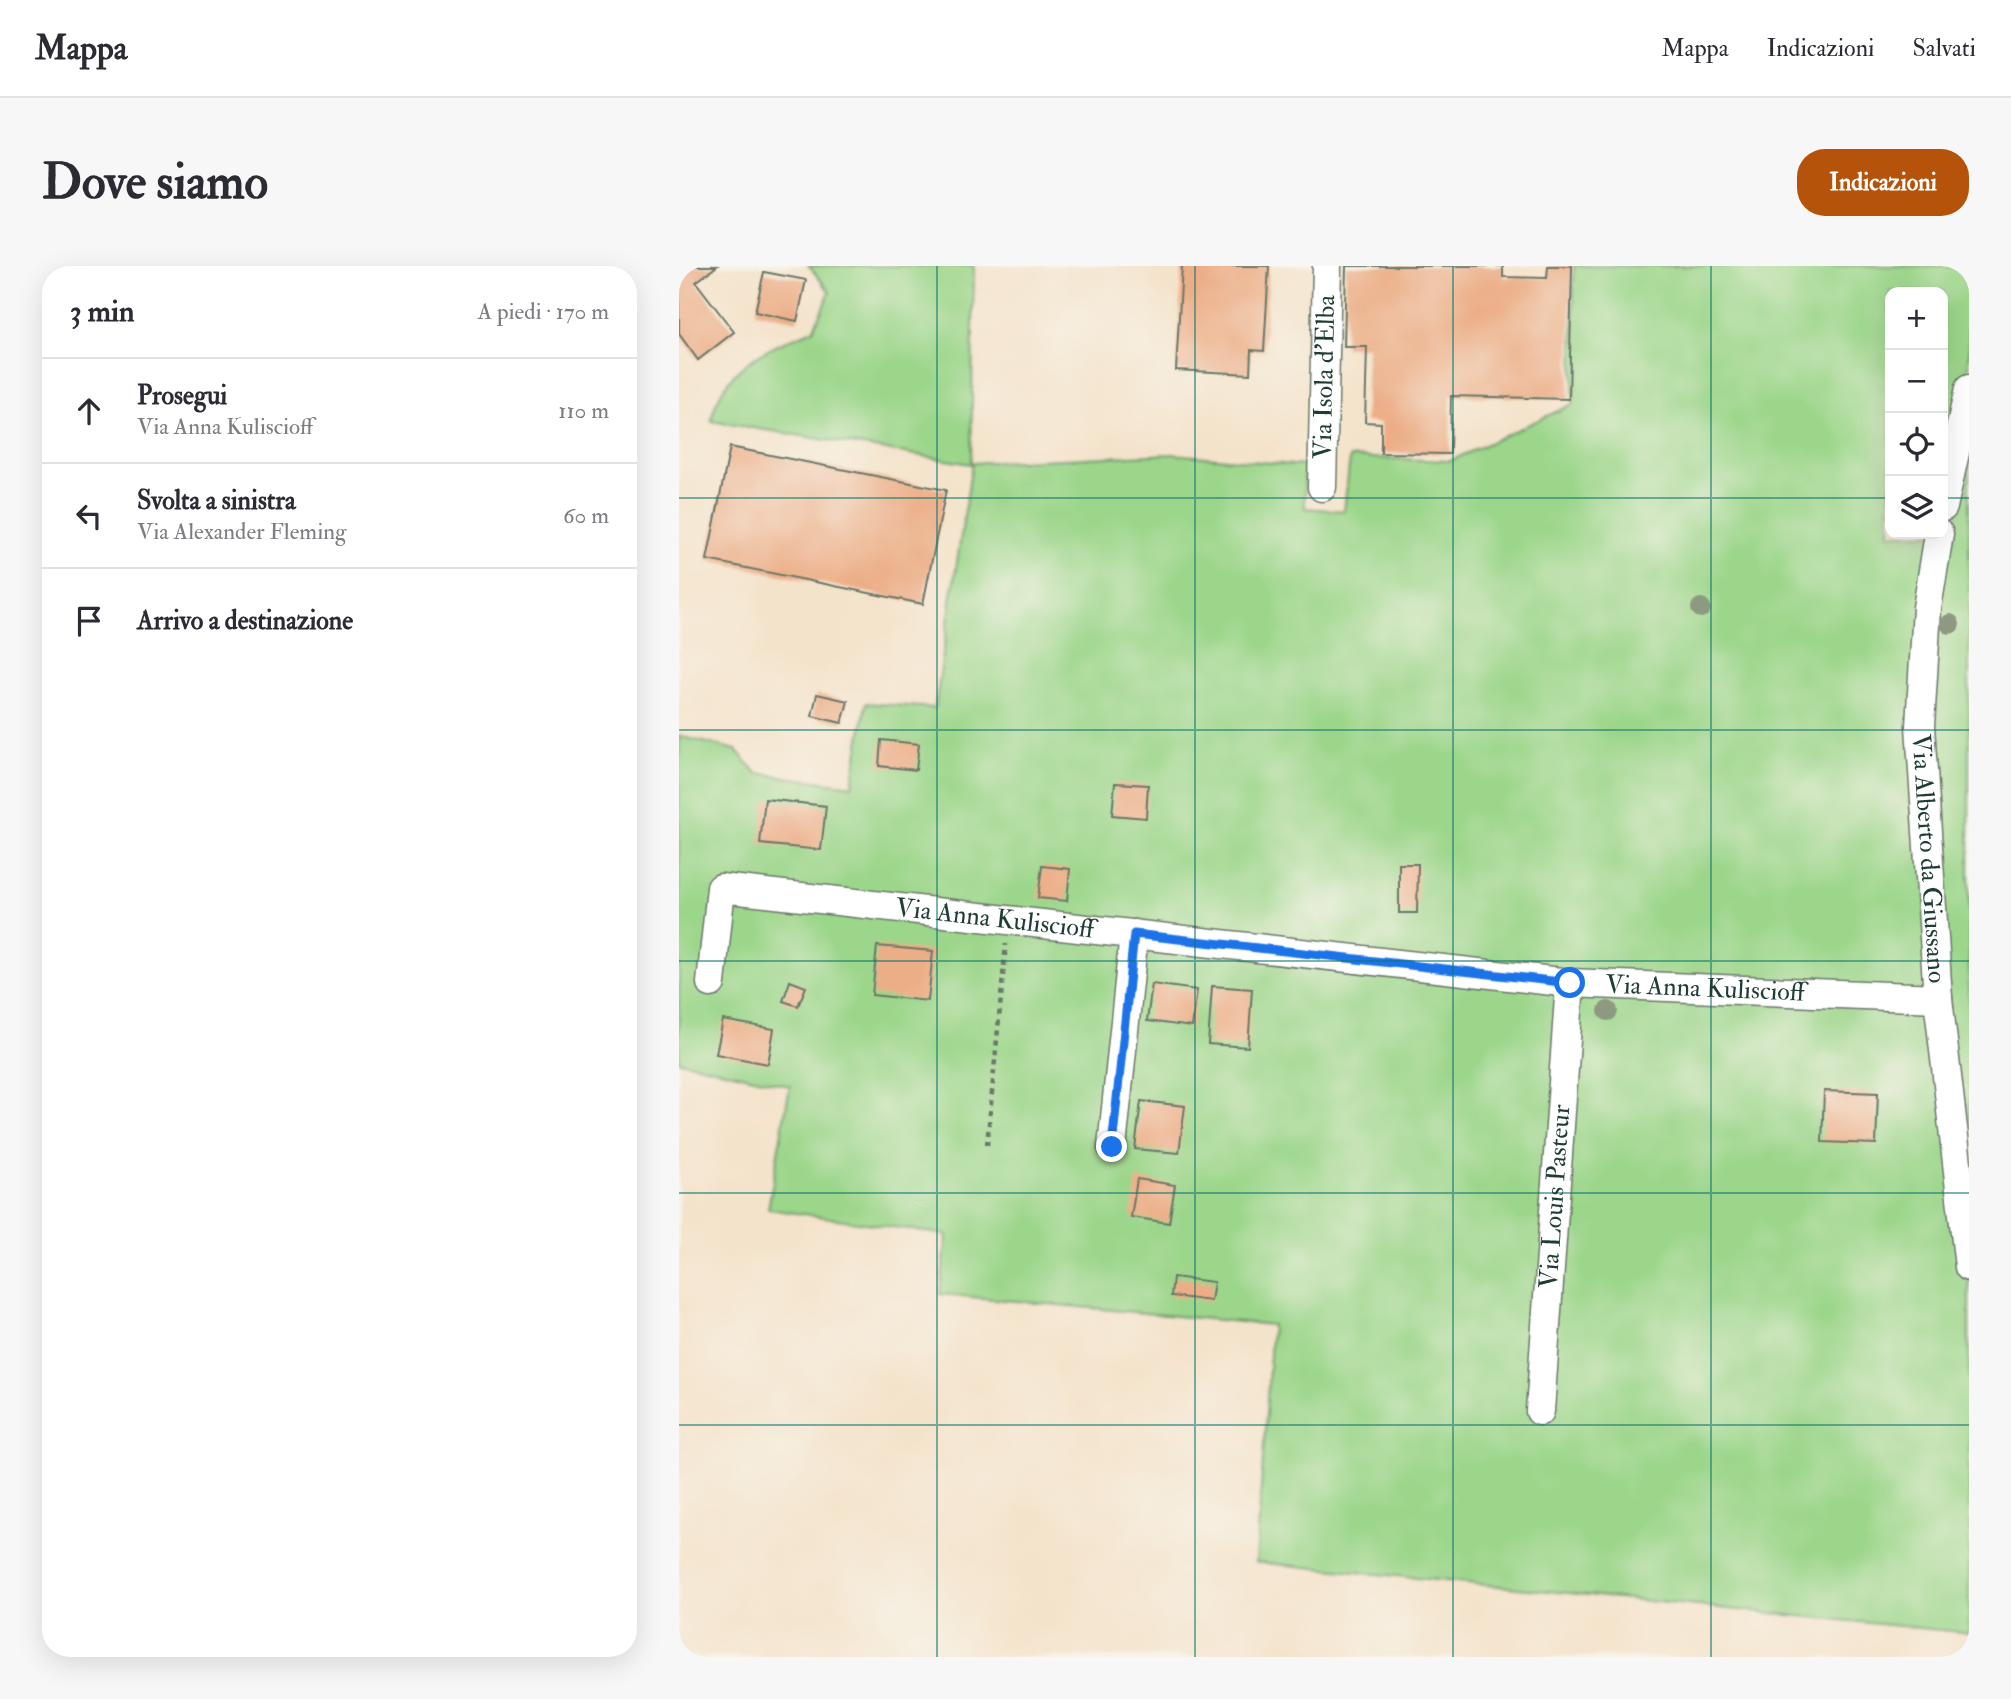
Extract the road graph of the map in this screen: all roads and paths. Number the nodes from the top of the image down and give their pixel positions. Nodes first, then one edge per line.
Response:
1 (1327, 266) edge
2 (1969, 389) edge
3 (1948, 484) edge
4 (1322, 487) dead end
5 (1938, 539) edge
6 (1008, 920) junction
7 (1134, 934) junction
8 (711, 983) dead end
9 (1570, 983) junction
10 (1938, 998) junction
11 (987, 1145) dead end
12 (1112, 1147) dead end
13 (1969, 1267) edge
14 (1540, 1411) dead end

1 - 4 street, Via Isola d'Elba
2 - 3 street
5 - 10 street, Via Alberto da Giussano
6 - 7 street, Via Anna Kuliscioff
6 - 8 street, Via Anna Kuliscioff
6 - 11 path
7 - 9 street, Via Anna Kuliscioff
7 - 12 street
9 - 10 street, Via Anna Kuliscioff
9 - 14 street, Via Louis Pasteur
10 - 13 street, Via Alberto da Giussano

